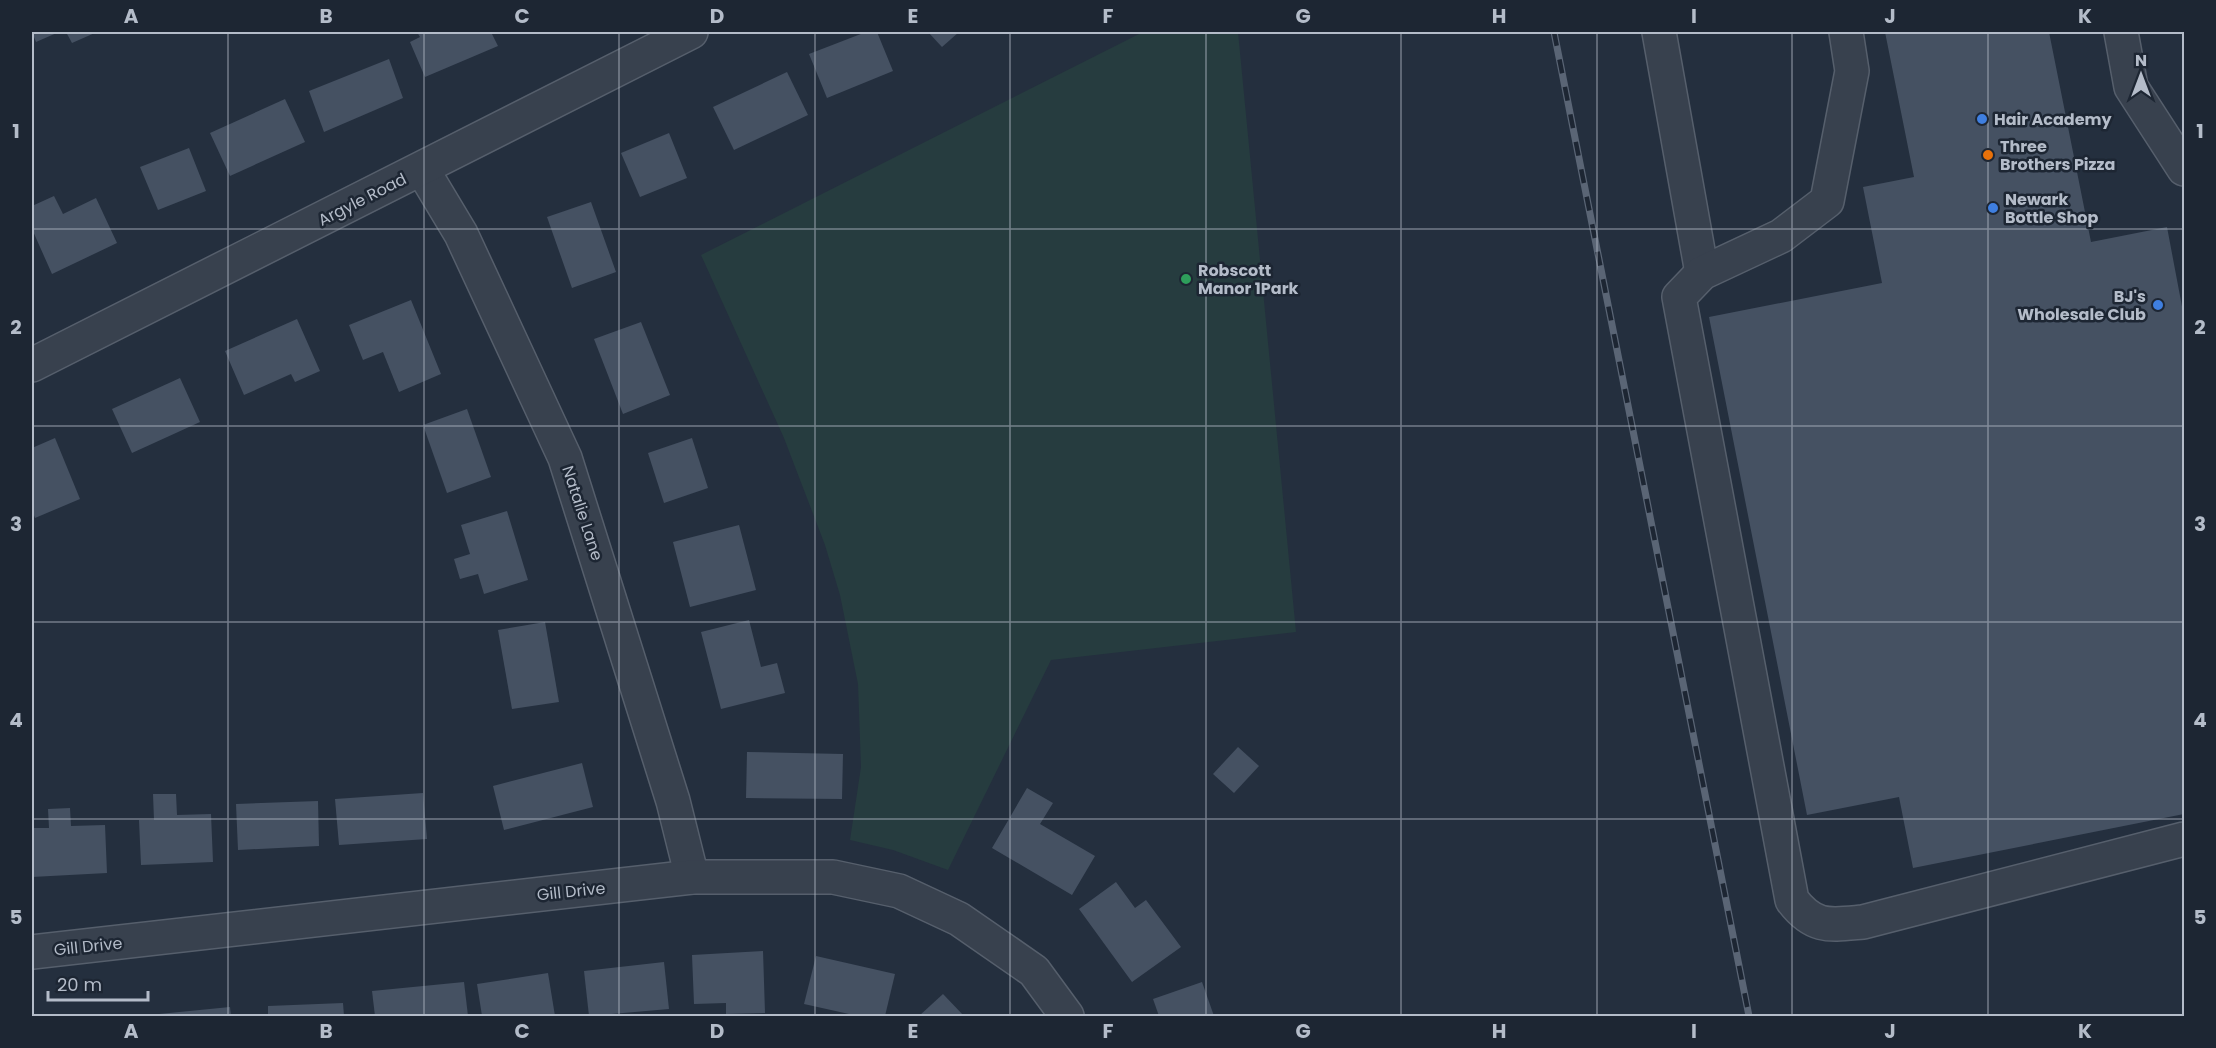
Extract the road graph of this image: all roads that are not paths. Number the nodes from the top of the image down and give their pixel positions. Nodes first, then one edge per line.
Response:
1 (691, 32) edge
2 (1659, 32) edge
3 (1846, 32) edge
4 (2121, 32) edge
5 (422, 169) junction
6 (2184, 169) edge
7 (1702, 273) junction
8 (32, 365) edge
9 (2184, 839) edge
10 (692, 877) junction
11 (32, 952) edge
12 (1067, 1017) edge

1 - 5 street, Argyle Road
2 - 7 street
3 - 7 street
4 - 6 street
5 - 8 street, Argyle Road
5 - 10 street, Natalie Lane
7 - 9 street
10 - 11 street, Gill Drive
10 - 12 street, Gill Drive

